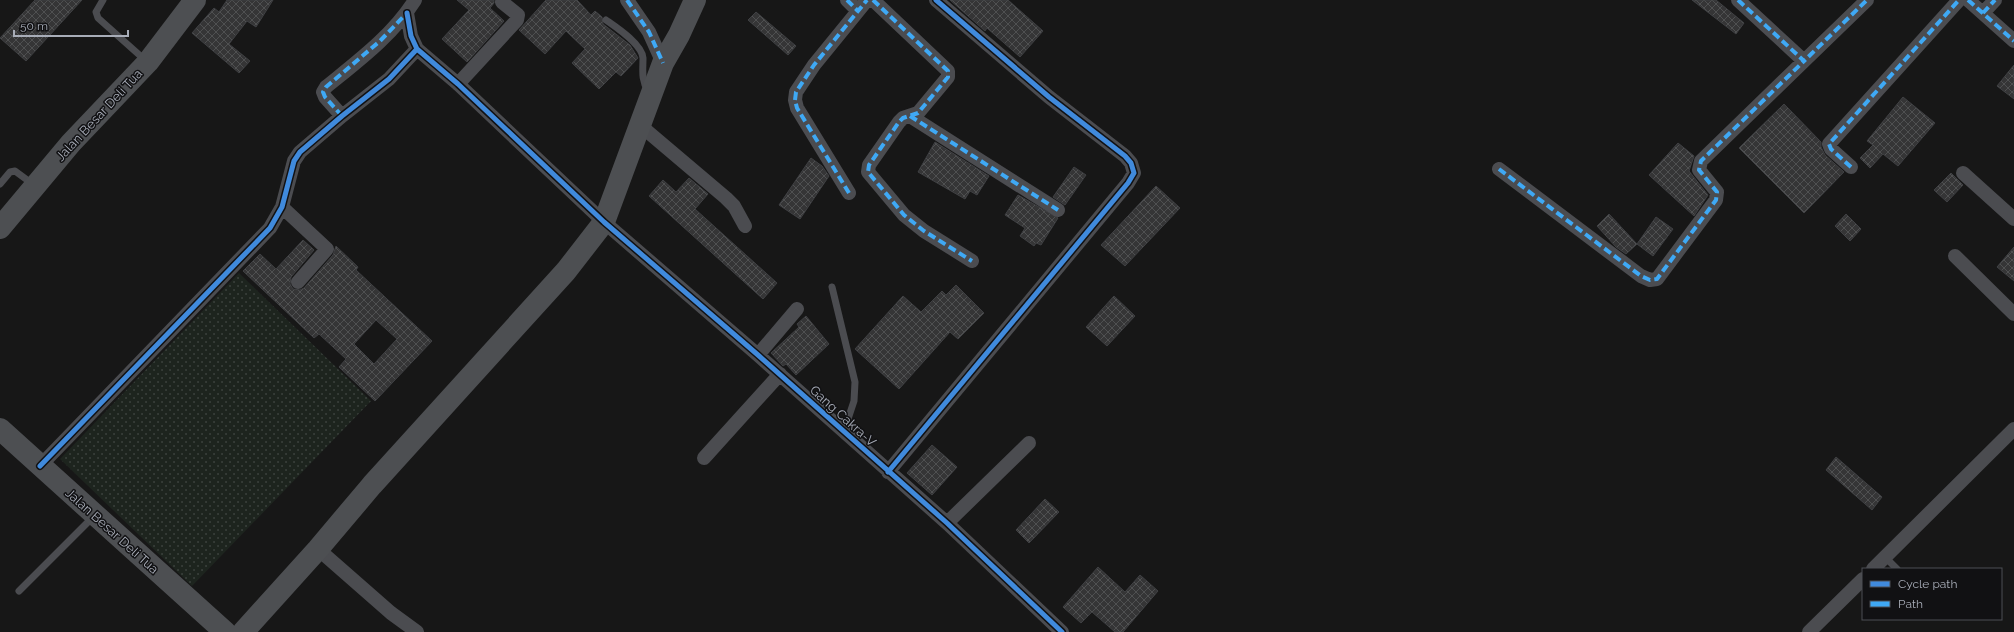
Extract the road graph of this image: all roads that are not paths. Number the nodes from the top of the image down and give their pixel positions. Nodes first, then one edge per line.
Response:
1 (103, 0) edge
2 (195, 0) edge
3 (415, 0) edge
4 (627, 0) edge
5 (695, 0) edge
6 (847, 0) edge
7 (867, 0) edge
8 (873, 0) edge
9 (936, 0) edge
10 (1738, 0) edge
11 (1867, 0) edge
12 (1959, 0) edge
13 (1968, 0) edge
14 (1995, 0) edge
15 (502, 2) dead end
16 (858, 11) junction
17 (407, 13) junction
18 (1983, 13) junction
19 (606, 20) dead end
20 (2014, 41) edge
21 (417, 49) junction
22 (1804, 61) junction
23 (148, 62) junction
24 (663, 63) junction
25 (458, 84) junction
26 (650, 95) junction
27 (342, 116) junction
28 (910, 116) junction
29 (641, 126) junction
30 (1851, 167) dead end
31 (1499, 169) dead end
32 (1963, 173) dead end
33 (0, 184) edge
34 (36, 186) junction
35 (849, 193) dead end
36 (282, 207) junction
37 (1058, 210) dead end
38 (2014, 219) edge
39 (604, 222) junction
40 (745, 226) dead end
41 (0, 228) edge
42 (1955, 256) dead end
43 (972, 261) dead end
44 (298, 282) dead end
45 (832, 287) dead end
46 (797, 309) dead end
47 (2014, 314) edge
48 (758, 355) junction
49 (780, 374) junction
50 (0, 429) edge
51 (2014, 429) edge
52 (844, 431) junction
53 (1029, 443) dead end
54 (704, 458) dead end
55 (40, 466) junction
56 (888, 472) junction
57 (94, 516) junction
58 (947, 523) junction
59 (318, 549) junction
60 (1885, 557) junction
61 (1874, 568) edge
62 (1896, 568) edge
63 (1862, 580) edge
64 (19, 591) dead end
65 (225, 632) edge
66 (243, 632) edge
67 (417, 632) edge
68 (1062, 632) edge
69 (1809, 632) edge

1 - 23 lane
2 - 23 main road, Jalan Besar Deli Tua
3 - 17 street
4 - 24 street
5 - 24 main road
6 - 16 street
7 - 16 street
8 - 28 street
9 - 56 street
10 - 22 street
11 - 22 street
12 - 30 street
13 - 18 street
14 - 18 street
15 - 25 street
16 - 35 street
17 - 21 street
17 - 27 street
18 - 20 street
19 - 26 lane
21 - 25 street, Gang Cakra-V
21 - 27 street
22 - 31 street
23 - 34 main road, Jalan Besar Deli Tua
24 - 26 main road
25 - 39 street, Gang Cakra-V
26 - 29 main road
27 - 36 street
28 - 37 street
28 - 43 street
29 - 39 main road
29 - 40 street
32 - 38 street
33 - 34 lane
34 - 41 main road, Jalan Besar Deli Tua
36 - 44 street
36 - 55 street
39 - 48 street, Gang Cakra-V
39 - 59 main road
42 - 47 street
45 - 52 lane
46 - 48 street
48 - 49 street, Gang Cakra-V
49 - 52 street, Gang Cakra-V
49 - 54 street
50 - 55 main road, Jalan Besar Deli Tua
51 - 60 street
52 - 56 street, Gang Cakra-V
53 - 58 street
55 - 57 main road, Jalan Besar Deli Tua
56 - 58 street, Gang Cakra-V
57 - 64 lane
57 - 65 main road, Jalan Besar Deli Tua
58 - 68 street, Gang Cakra-V
59 - 66 main road
59 - 67 street
60 - 61 street
60 - 62 lane
63 - 69 street

